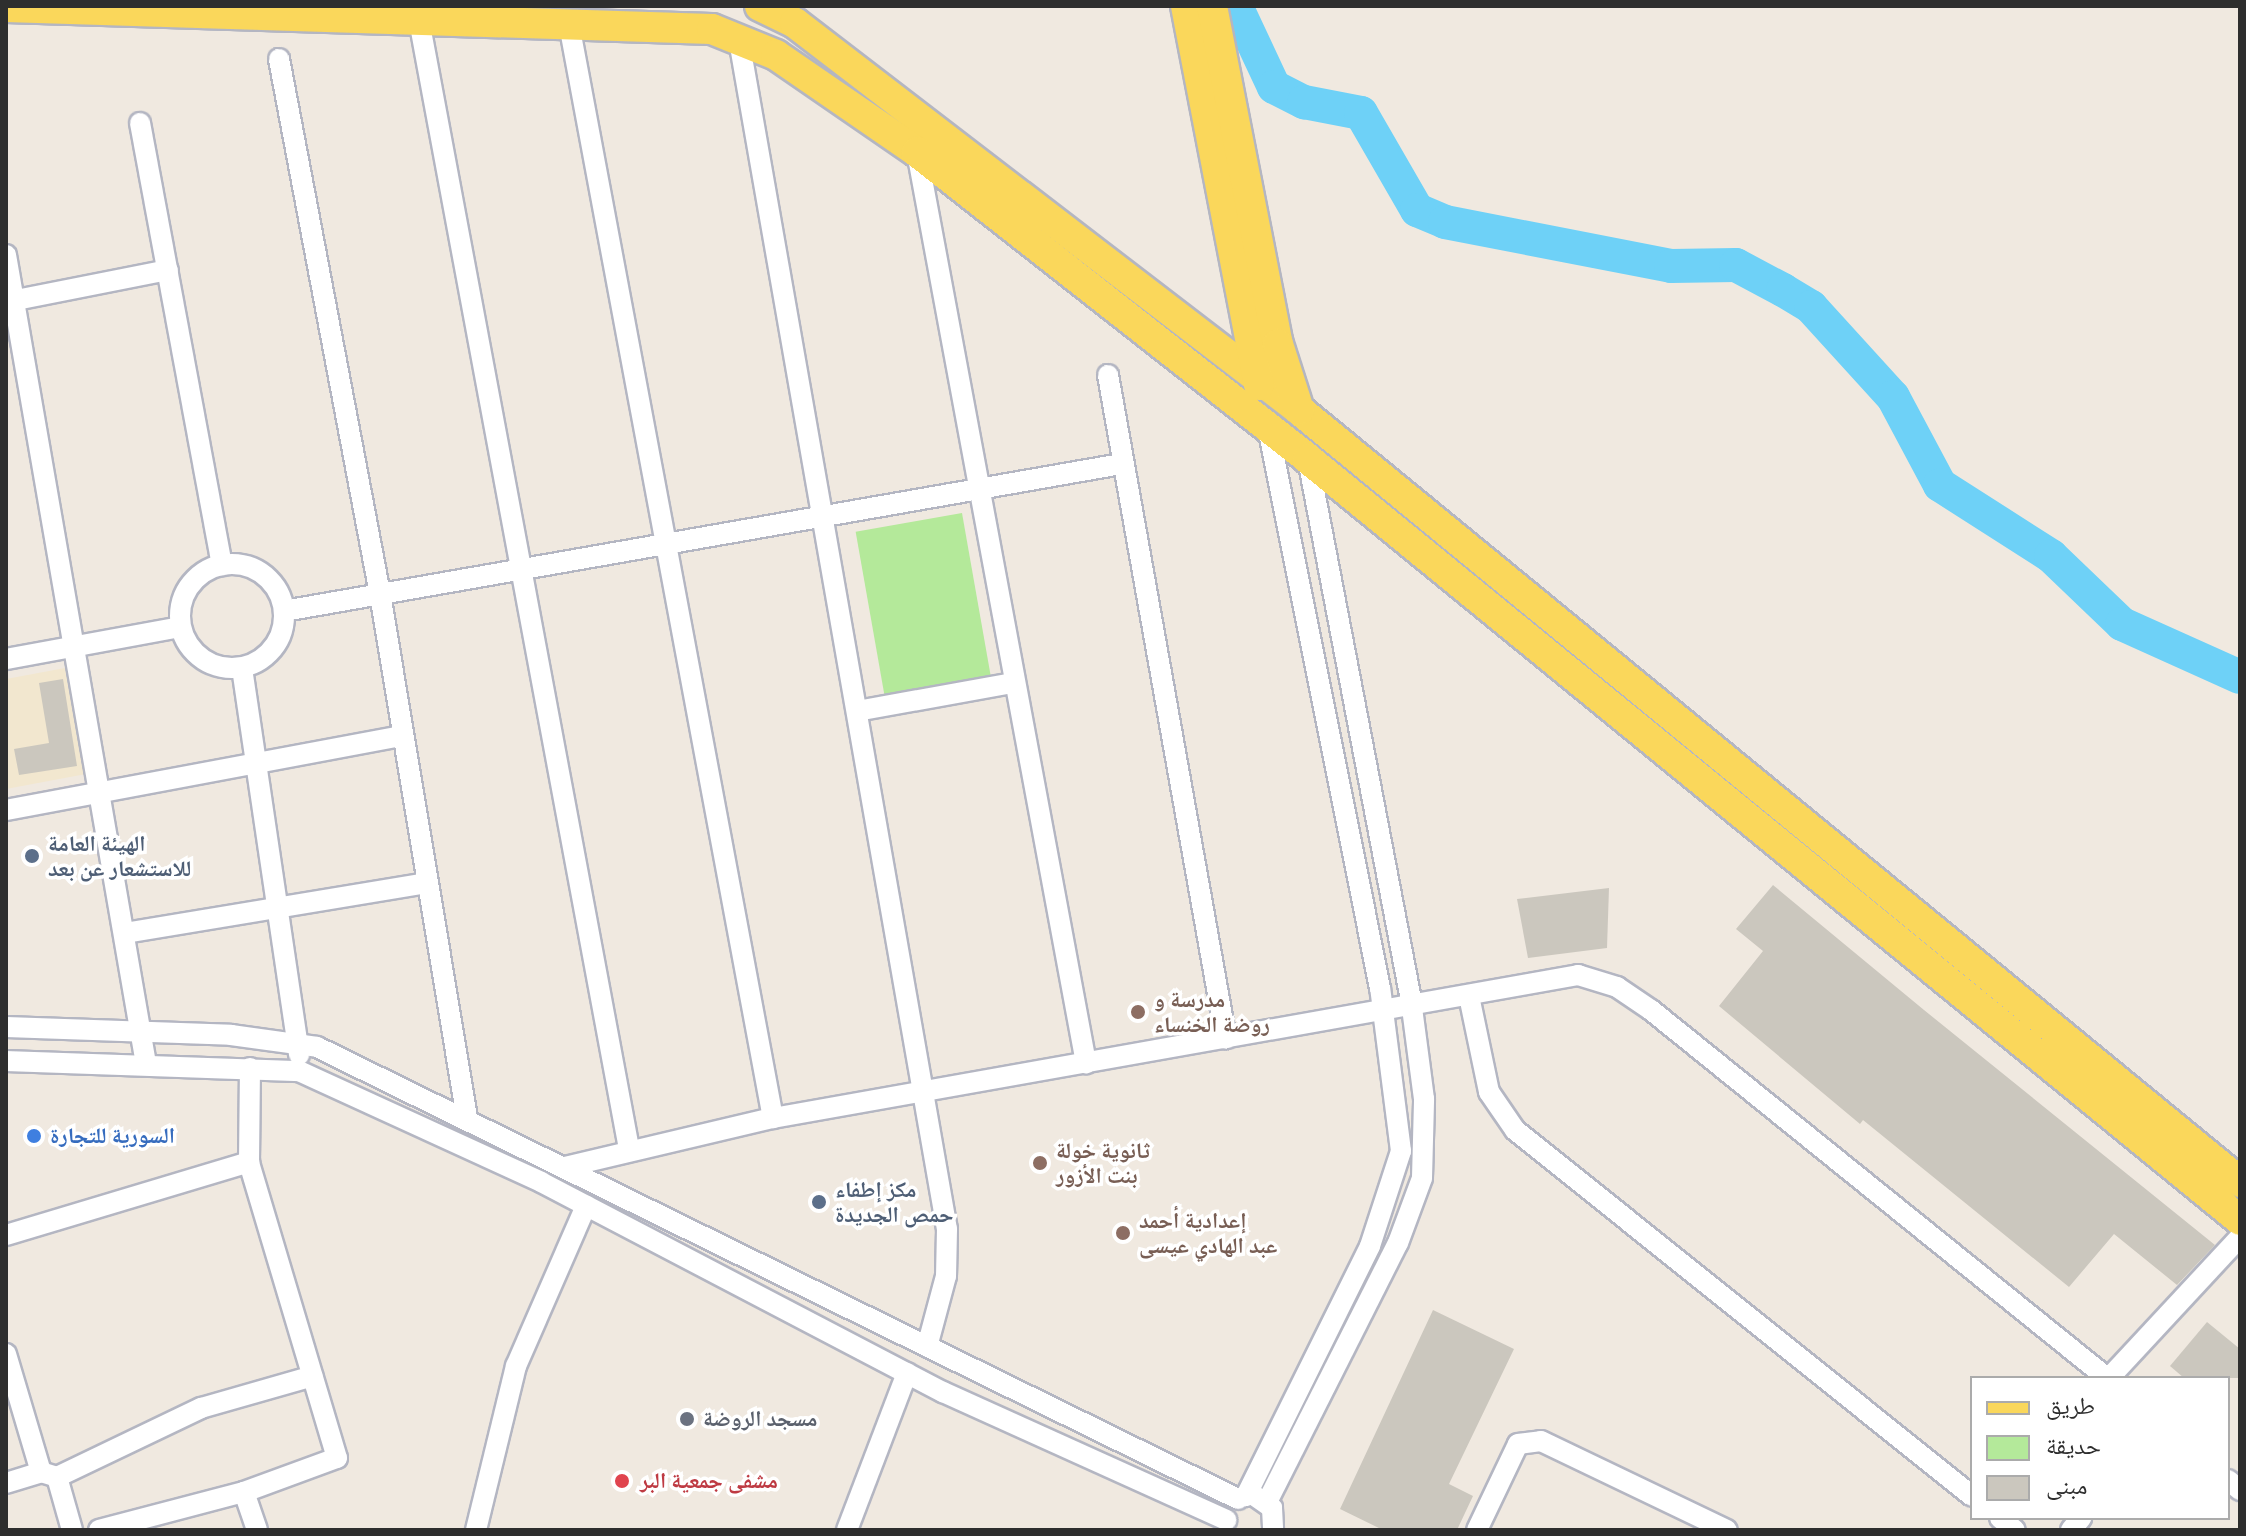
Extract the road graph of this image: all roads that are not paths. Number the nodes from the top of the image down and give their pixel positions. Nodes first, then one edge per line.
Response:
1 (760, 6) edge
2 (1186, 6) edge
3 (6, 7) edge
4 (1214, 19) edge
5 (419, 20) junction
6 (569, 24) junction
7 (739, 40) junction
8 (279, 59) dead end
9 (140, 123) dead end
10 (917, 152) junction
11 (6, 255) edge
12 (168, 270) junction
13 (10, 302) edge
14 (1108, 375) dead end
15 (1258, 377) junction
16 (1298, 409) junction
17 (1269, 432) junction
18 (1308, 459) junction
19 (1121, 464) junction
20 (975, 489) junction
21 (822, 515) junction
22 (666, 542) junction
23 (222, 565) junction
24 (519, 568) junction
25 (380, 594) junction
26 (284, 611) junction
27 (180, 627) junction
28 (78, 646) junction
29 (6, 659) edge
30 (242, 668) junction
31 (1013, 683) junction
32 (857, 711) junction
33 (402, 736) junction
34 (257, 767) junction
35 (103, 796) junction
36 (6, 810) edge
37 (427, 883) junction
38 (278, 905) junction
39 (125, 933) junction
40 (1469, 996) junction
41 (1412, 1007) junction
42 (1383, 1012) junction
43 (6, 1027) edge
44 (141, 1033) junction
45 (1226, 1039) junction
46 (299, 1045) junction
47 (6, 1061) edge
48 (1086, 1063) junction
49 (146, 1064) junction
50 (250, 1068) junction
51 (299, 1071) junction
52 (925, 1090) junction
53 (467, 1118) junction
54 (773, 1118) junction
55 (629, 1149) junction
56 (249, 1162) junction
57 (565, 1167) junction
58 (2240, 1182) edge
59 (586, 1206) junction
60 (2240, 1220) edge
61 (6, 1235) edge
62 (2240, 1237) edge
63 (927, 1347) junction
64 (6, 1354) edge
65 (907, 1373) junction
66 (313, 1376) junction
67 (2105, 1376) edge
68 (2110, 1376) edge
69 (12, 1396) edge
70 (49, 1474) junction
71 (6, 1483) edge
72 (244, 1492) junction
73 (1970, 1494) edge
74 (1242, 1497) junction
75 (1272, 1517) edge
76 (1227, 1525) edge
77 (72, 1530) edge
78 (99, 1530) edge
79 (257, 1530) edge
80 (476, 1530) edge
81 (847, 1530) edge
82 (1294, 1530) edge
83 (1477, 1530) edge
84 (1727, 1530) edge

1 - 15 main road
2 - 15 main road
3 - 5 main road
4 - 16 main road
5 - 6 main road
5 - 24 street
6 - 7 main road
6 - 22 street
7 - 10 main road
7 - 21 street
8 - 25 street
9 - 12 street
10 - 17 main road
10 - 20 street
11 - 13 street
12 - 13 street
12 - 23 street
13 - 28 street
14 - 19 street
15 - 16 main road
15 - 17 main road
16 - 18 main road
16 - 58 main road
17 - 18 main road
17 - 42 street
18 - 41 street
18 - 60 main road
19 - 20 street
19 - 45 street
20 - 21 street
20 - 31 street
21 - 22 street
21 - 32 street
22 - 24 street
22 - 54 street
23 - 26 street
23 - 27 street
24 - 25 street
24 - 55 street
25 - 26 street
25 - 33 street
26 - 30 street
27 - 28 street
27 - 30 street
28 - 29 street
28 - 35 street
30 - 34 street
31 - 32 street
31 - 48 street
32 - 52 street
33 - 34 street
33 - 37 street
34 - 35 street
34 - 38 street
35 - 36 street
35 - 39 street
37 - 38 street
37 - 53 street
38 - 39 street
38 - 46 street
39 - 44 street
40 - 41 street
40 - 67 street
40 - 73 street
41 - 42 street
41 - 75 street
42 - 45 street
42 - 74 street
43 - 44 street
44 - 46 street
44 - 49 street
45 - 48 street
46 - 51 street
46 - 53 street
47 - 49 street
48 - 52 street
49 - 50 street
50 - 51 street
50 - 56 street
51 - 59 street
52 - 54 street
52 - 63 street
53 - 57 street
54 - 55 street
55 - 57 street
56 - 61 street
56 - 66 street
57 - 63 street
59 - 65 street
59 - 80 street
62 - 68 street
63 - 74 street
64 - 69 street
65 - 76 street
65 - 81 street
66 - 70 street
66 - 72 street
69 - 70 street
70 - 71 street
70 - 77 street
72 - 78 street
72 - 79 street
74 - 75 street
74 - 76 street
75 - 82 street
83 - 84 street

